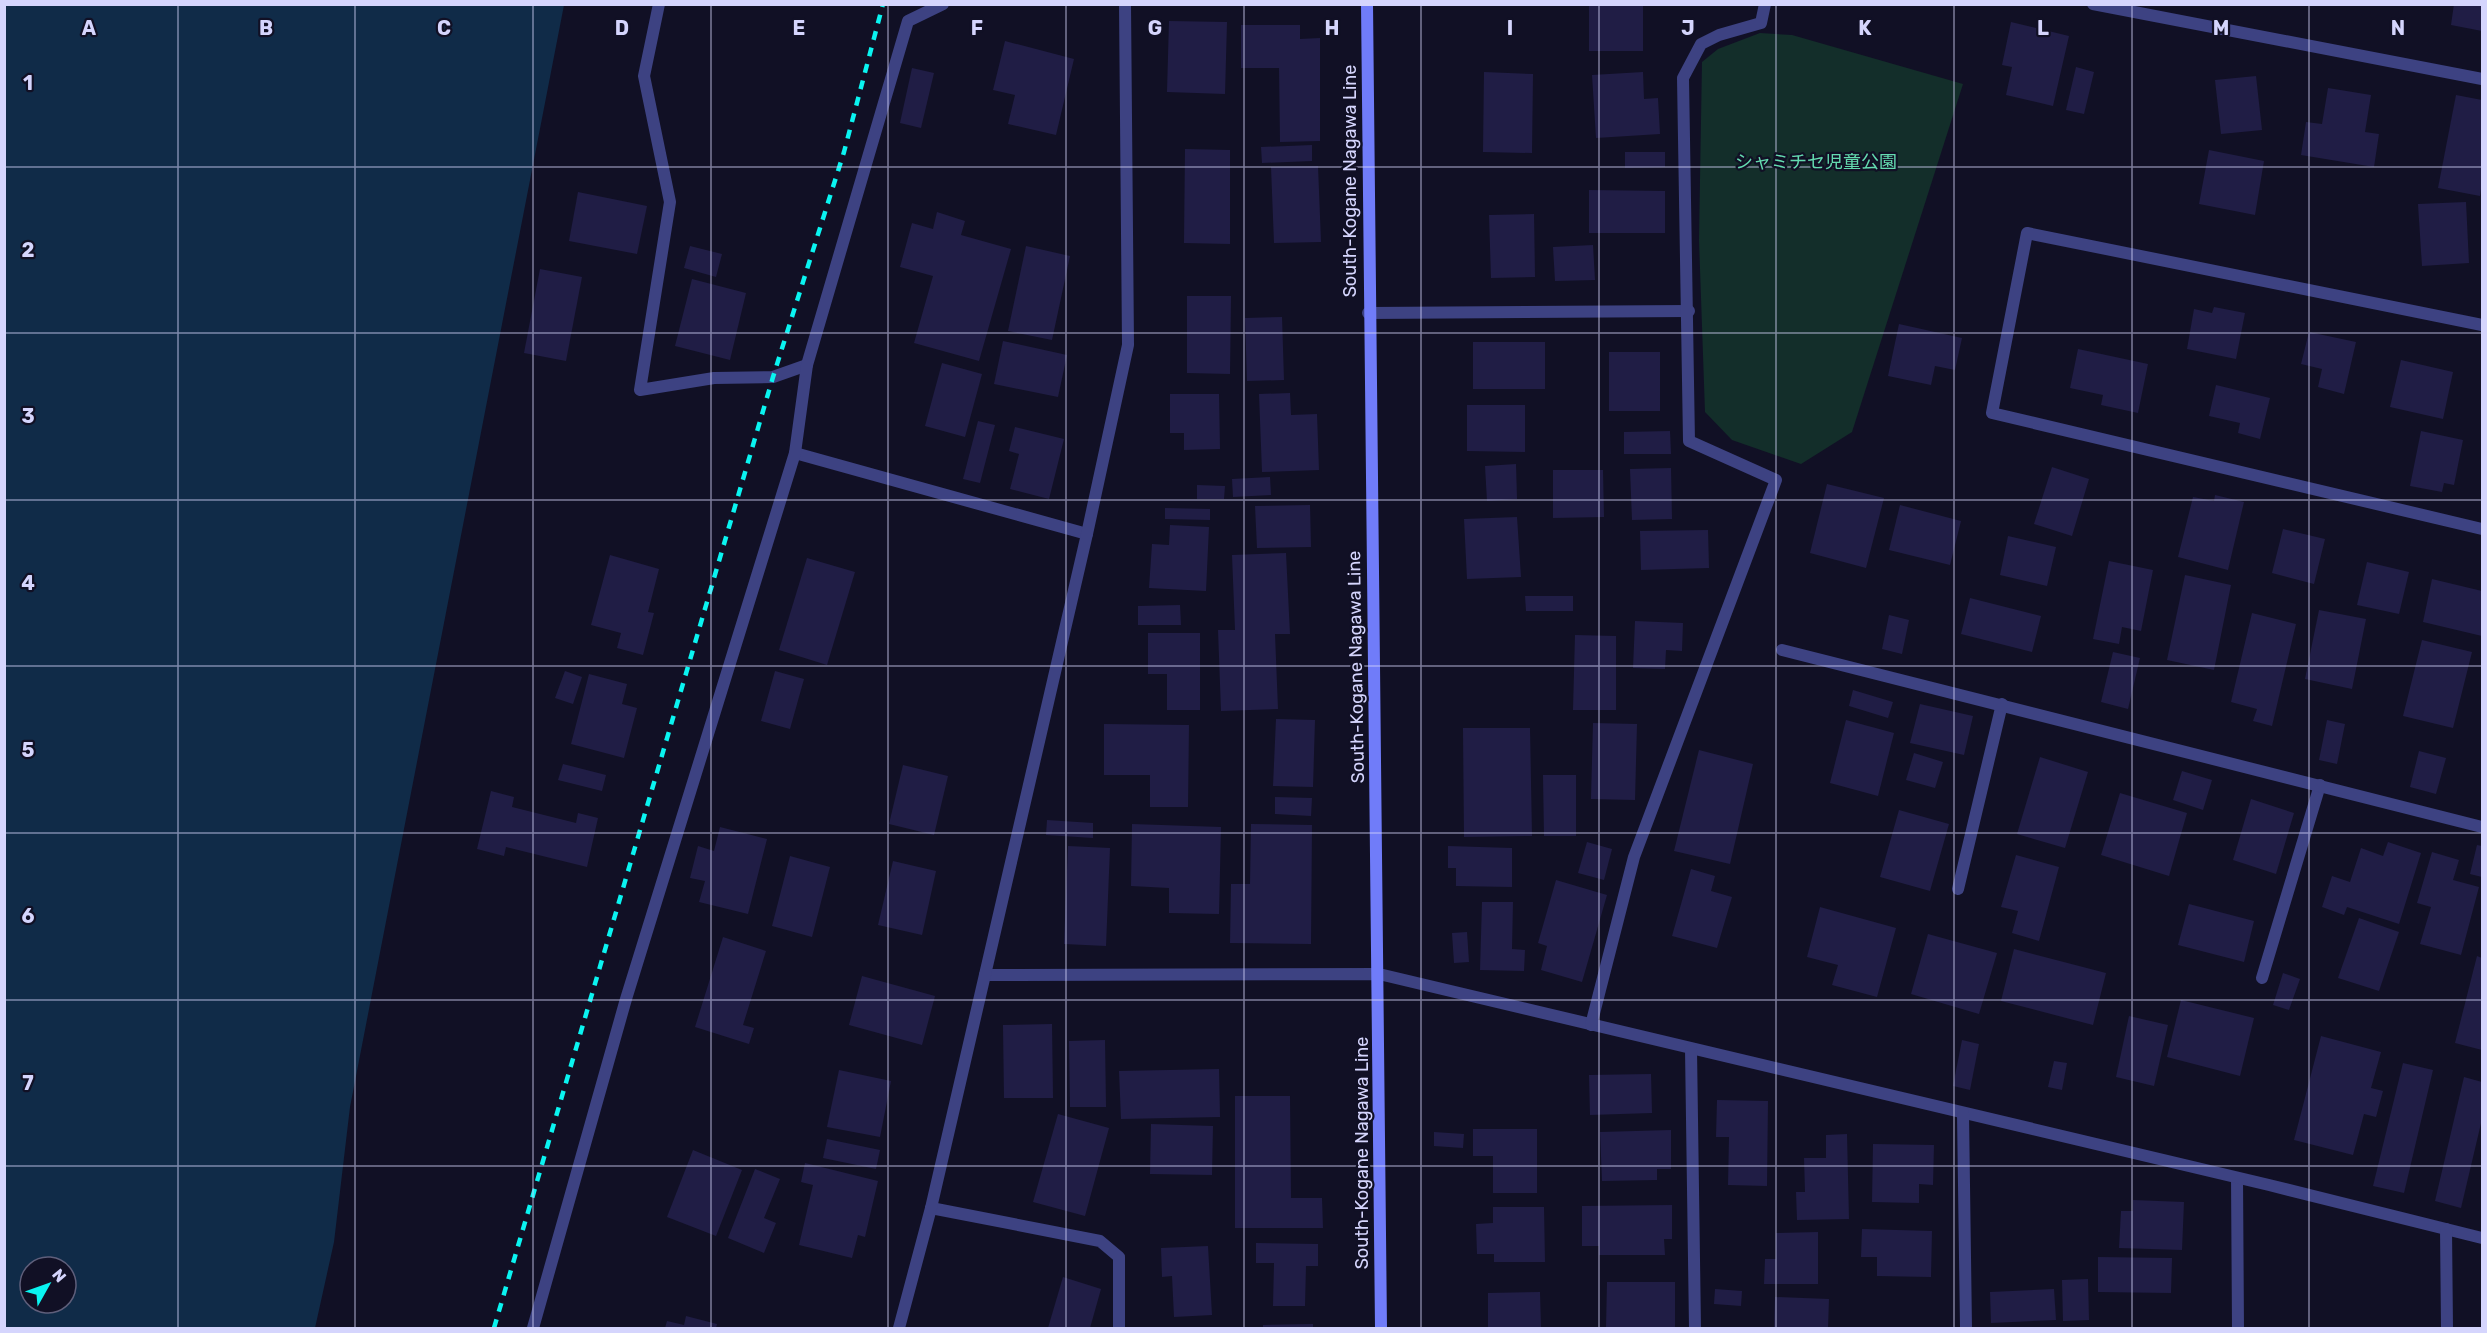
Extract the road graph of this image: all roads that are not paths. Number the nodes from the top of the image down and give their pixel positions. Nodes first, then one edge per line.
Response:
1 (659, 4) edge
2 (943, 4) edge
3 (1125, 4) edge
4 (1366, 4) edge
5 (1765, 4) edge
6 (2092, 4) edge
7 (2482, 79) edge
8 (1689, 311) junction
9 (1368, 313) junction
10 (2482, 325) edge
11 (807, 365) junction
12 (795, 453) junction
13 (2482, 529) edge
14 (1087, 534) junction
15 (1782, 650) dead end
16 (2002, 704) junction
17 (2320, 785) junction
18 (2482, 827) edge
19 (1958, 889) dead end
20 (1379, 974) junction
21 (985, 975) junction
22 (2262, 978) dead end
23 (1591, 1025) junction
24 (1691, 1049) junction
25 (1963, 1113) junction
26 (2237, 1178) junction
27 (931, 1208) junction
28 (2446, 1229) junction
29 (2482, 1238) edge
30 (532, 1329) edge
31 (899, 1329) edge
32 (1119, 1329) edge
33 (1382, 1329) edge
34 (1695, 1329) edge
35 (1966, 1329) edge
36 (2238, 1329) edge
37 (2447, 1329) edge

1 - 11 street
2 - 11 street
3 - 14 street
4 - 9 main road, South-Kogane Nagawa Line
5 - 8 street
6 - 7 street
8 - 9 street
8 - 23 street
9 - 20 main road, South-Kogane Nagawa Line
10 - 13 street
11 - 12 street
12 - 14 street
12 - 30 street
14 - 21 street
15 - 16 street
16 - 17 street
16 - 19 street
17 - 18 street
17 - 22 street
20 - 21 street
20 - 23 street
20 - 33 main road, South-Kogane Nagawa Line
21 - 27 street
23 - 24 street
24 - 25 street
24 - 34 street
25 - 26 street
25 - 35 street
26 - 28 street
26 - 36 street
27 - 31 street
27 - 32 street
28 - 29 street
28 - 37 street

